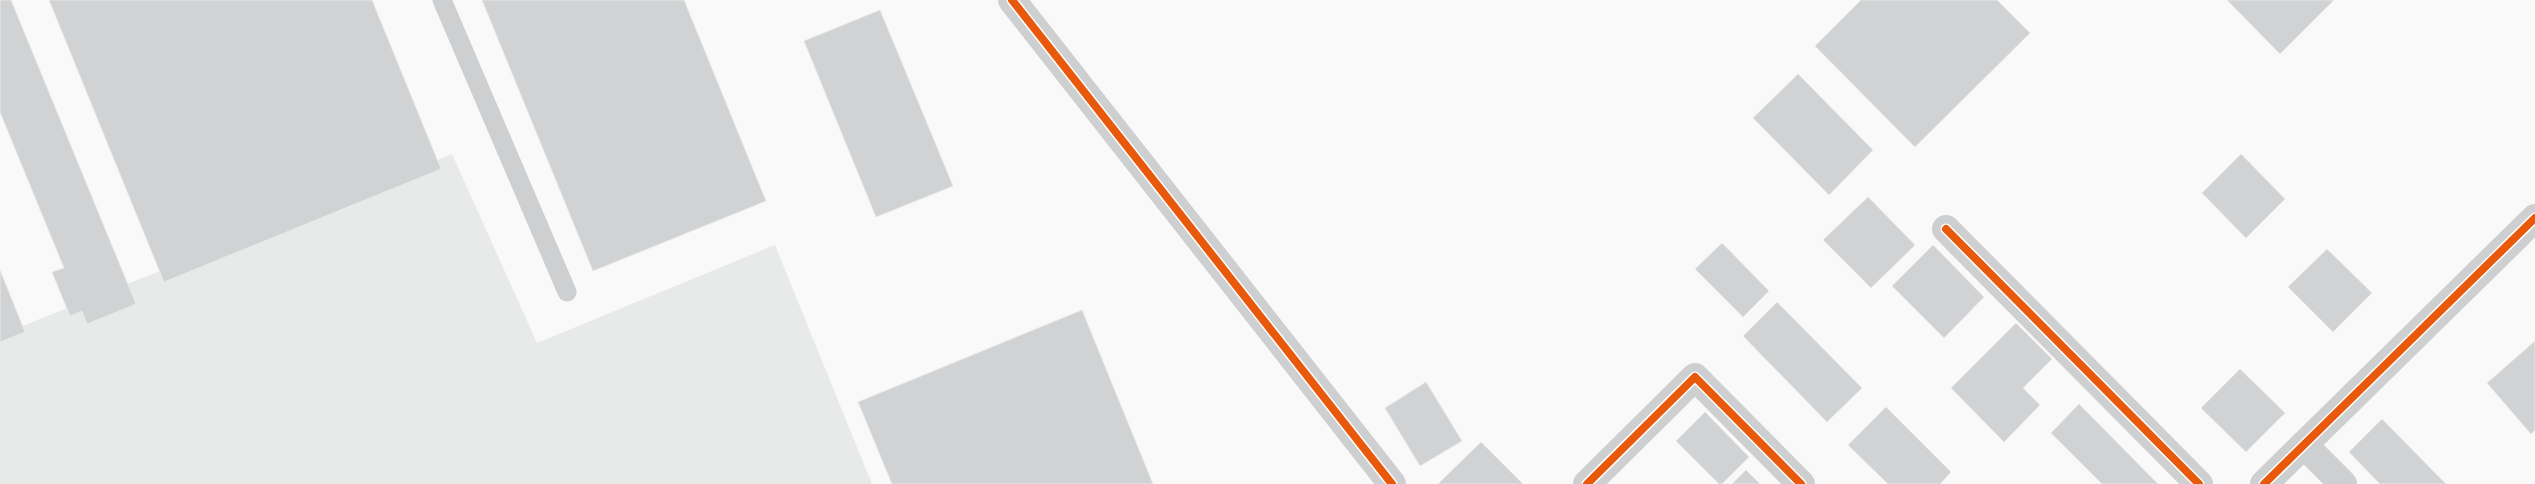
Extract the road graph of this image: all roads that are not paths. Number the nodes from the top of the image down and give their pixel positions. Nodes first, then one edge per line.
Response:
1 (442, 0) edge
2 (1012, 0) edge
3 (2535, 218) edge
4 (1946, 229) dead end
5 (567, 292) dead end
6 (2304, 445) junction
7 (1392, 484) edge
8 (1587, 484) edge
9 (1801, 484) edge
10 (2199, 484) edge
11 (2264, 484) edge
12 (2343, 484) edge

1 - 5 lane
2 - 7 street
3 - 6 street
4 - 10 street
6 - 11 street
6 - 12 street
8 - 9 street

